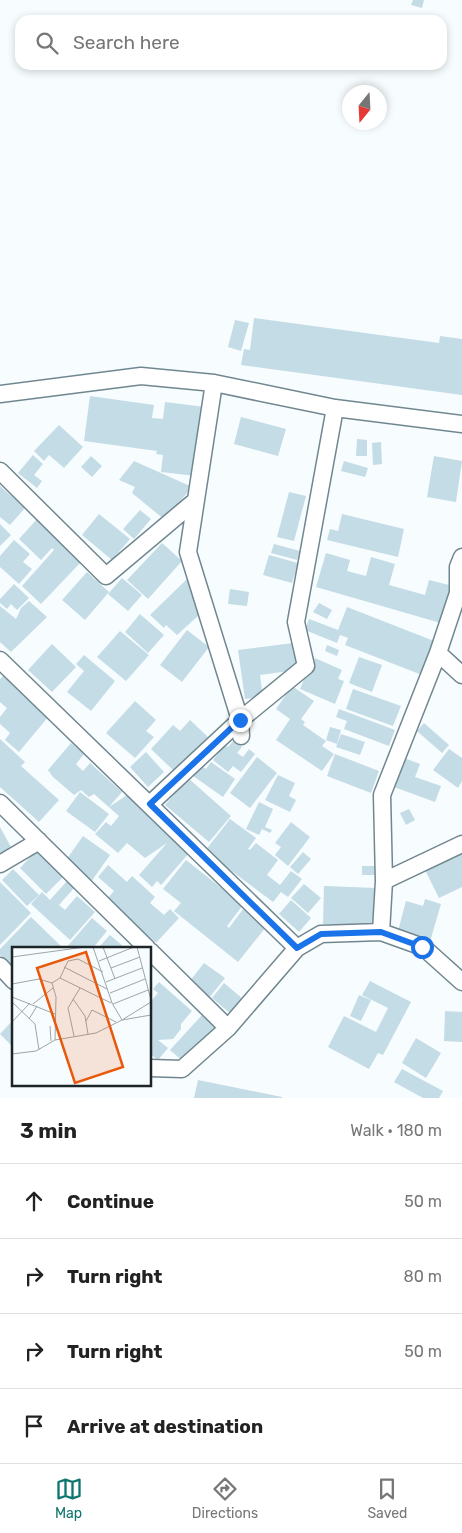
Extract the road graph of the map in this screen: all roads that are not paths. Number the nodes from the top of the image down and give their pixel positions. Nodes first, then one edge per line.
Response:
1 (214, 383) junction
2 (0, 394) edge
3 (335, 408) junction
4 (462, 424) edge
5 (0, 471) edge
6 (195, 501) junction
7 (462, 557) edge
8 (438, 653) junction
9 (0, 660) edge
10 (462, 675) edge
11 (240, 728) junction
12 (0, 803) edge
13 (150, 804) junction
14 (39, 841) junction
15 (462, 844) edge
16 (0, 864) edge
17 (384, 881) junction
18 (381, 932) junction
19 (146, 947) edge
20 (297, 948) junction
21 (151, 952) edge
22 (0, 966) edge
23 (12, 979) edge
24 (462, 982) edge
25 (228, 1028) junction
26 (151, 1068) edge

1 - 2 street
1 - 3 street
1 - 6 street
3 - 4 street
3 - 11 street
5 - 6 street
6 - 11 street
7 - 8 street
8 - 10 street
8 - 17 street
9 - 13 street
11 - 13 street
12 - 14 street
13 - 20 street
14 - 16 street
14 - 19 street
15 - 17 street
17 - 18 street
18 - 20 street
18 - 24 street
20 - 25 street
21 - 25 street
22 - 23 street
25 - 26 street

